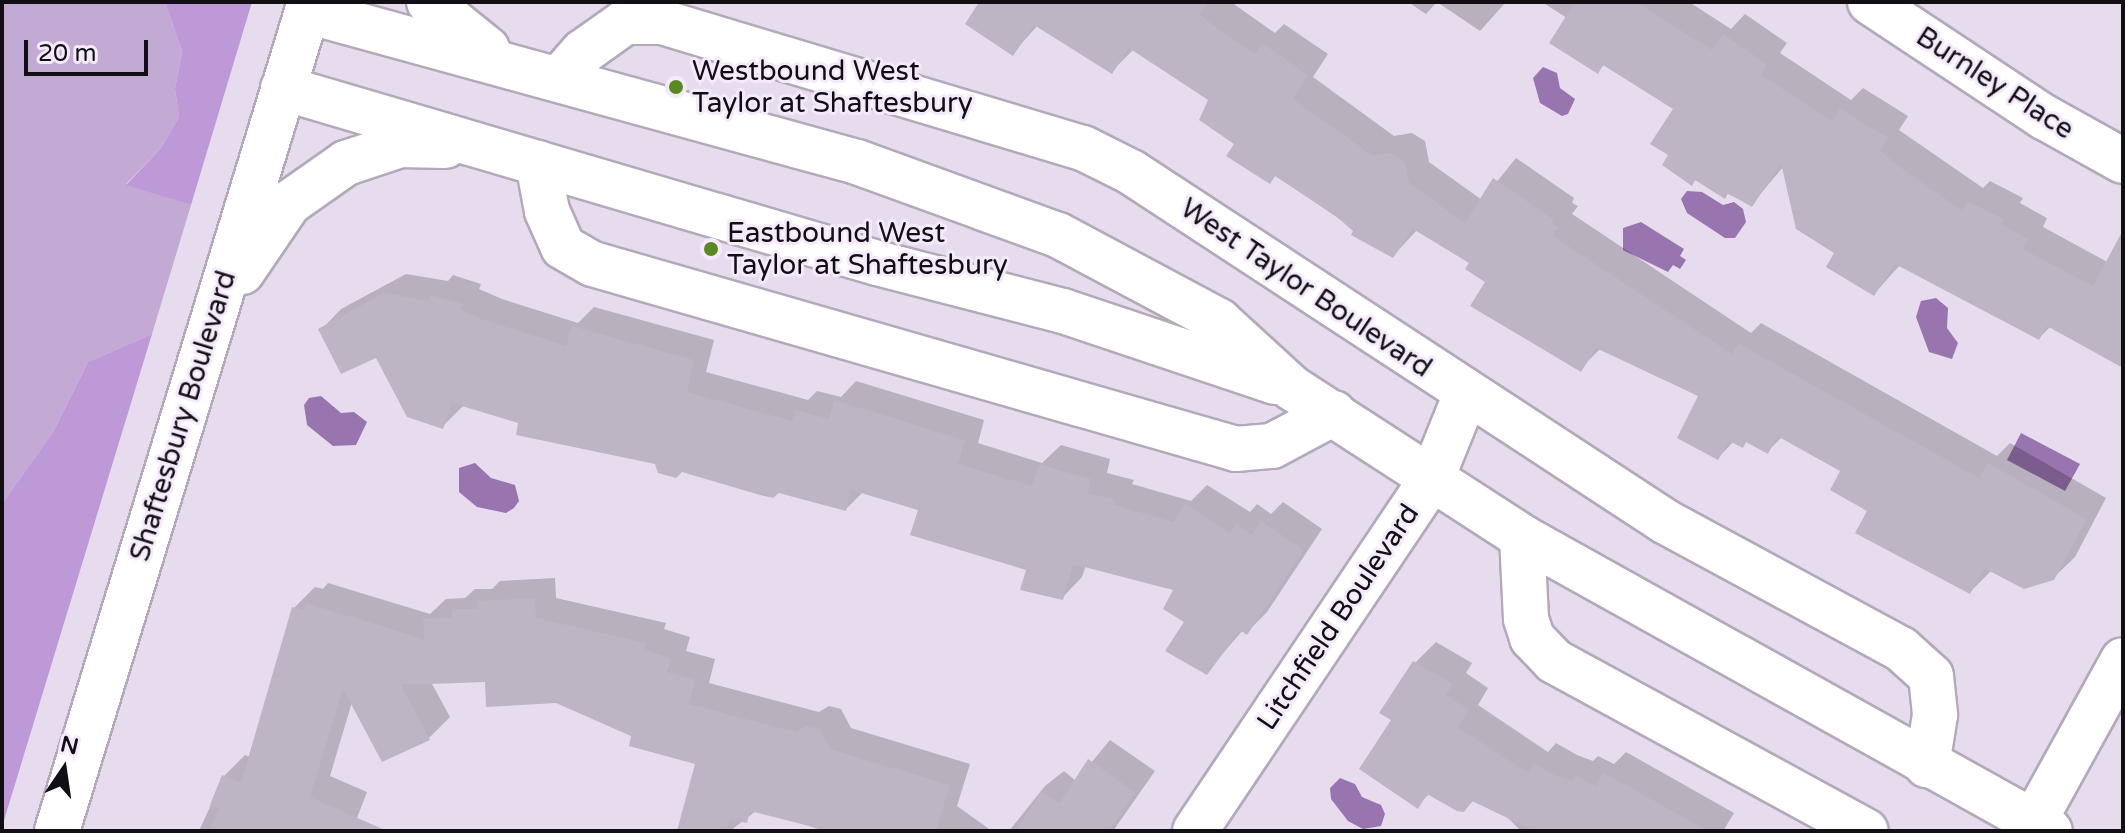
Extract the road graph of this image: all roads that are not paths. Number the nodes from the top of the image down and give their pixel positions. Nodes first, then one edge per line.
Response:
1 (429, 2) edge
2 (1870, 2) edge
3 (308, 7) edge
4 (505, 62) junction
5 (560, 78) junction
6 (283, 88) junction
7 (479, 146) junction
8 (2123, 161) edge
9 (538, 163) junction
10 (213, 318) junction
11 (1292, 388) junction
12 (1466, 394) junction
13 (1334, 413) junction
14 (1432, 478) junction
15 (1522, 537) junction
16 (2123, 660) edge
17 (1927, 765) junction
18 (2042, 827) edge
19 (57, 831) edge
20 (1195, 831) edge
21 (1866, 831) edge

1 - 4 street
2 - 8 street, Burnley Place
3 - 4 street
3 - 6 street, Shaftesbury Boulevard
4 - 5 street
5 - 11 street
5 - 12 street, West Taylor Boulevard
6 - 7 street
6 - 10 street, Shaftesbury Boulevard
7 - 9 street
7 - 10 street
9 - 11 street
9 - 13 street
10 - 19 street, Shaftesbury Boulevard
11 - 13 street
12 - 14 street, Litchfield Boulevard
12 - 17 street, West Taylor Boulevard
13 - 14 street
14 - 15 street
14 - 20 street, Litchfield Boulevard
15 - 17 street
15 - 21 street
16 - 18 street
17 - 18 street

